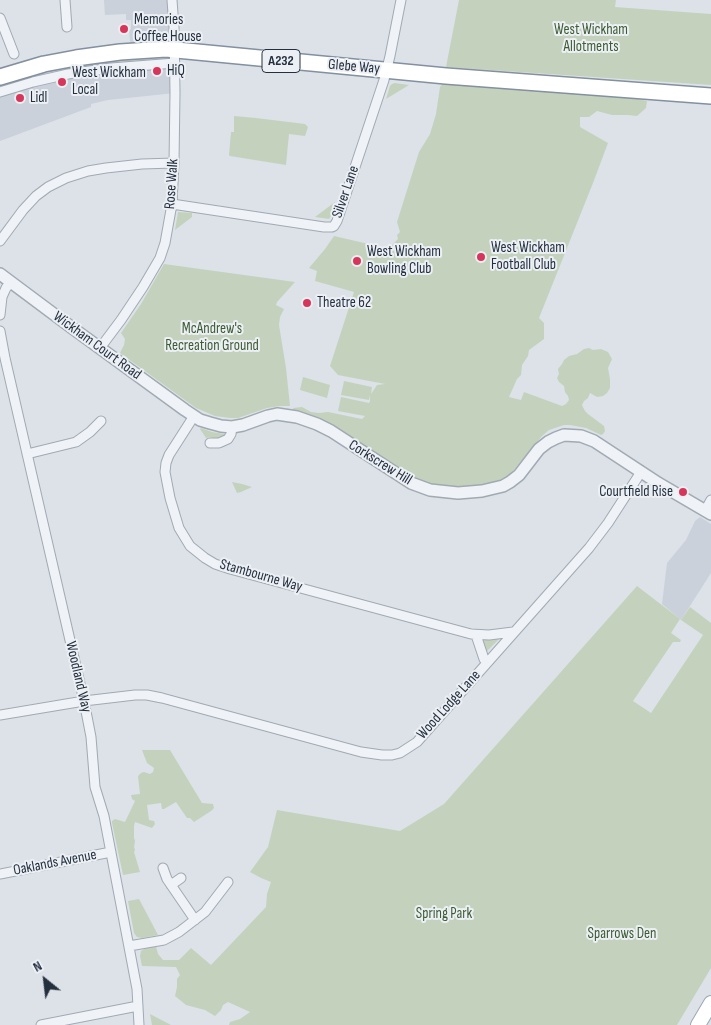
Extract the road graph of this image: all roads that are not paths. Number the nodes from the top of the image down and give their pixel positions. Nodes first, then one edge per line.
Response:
1 (65, 0) edge
2 (172, 0) edge
3 (400, 0) edge
4 (0, 18) edge
5 (67, 27) dead end
6 (14, 54) dead end
7 (175, 56) junction
8 (387, 70) junction
9 (38, 73) junction
10 (0, 77) edge
11 (0, 92) edge
12 (711, 96) edge
13 (174, 163) junction
14 (172, 204) junction
15 (0, 240) edge
16 (0, 274) edge
17 (11, 282) junction
18 (0, 315) edge
19 (0, 331) edge
20 (100, 348) junction
21 (194, 416) junction
22 (101, 421) dead end
23 (232, 427) junction
24 (210, 443) dead end
25 (27, 454) junction
26 (641, 472) junction
27 (711, 500) edge
28 (708, 513) edge
29 (514, 632) junction
30 (476, 635) junction
31 (487, 663) junction
32 (84, 702) junction
33 (0, 715) edge
34 (111, 852) junction
35 (163, 868) dead end
36 (0, 874) edge
37 (181, 878) dead end
38 (228, 882) dead end
39 (171, 885) junction
40 (196, 920) junction
41 (129, 946) junction
42 (711, 1003) edge
43 (138, 1006) junction
44 (41, 1025) edge
45 (139, 1025) edge
46 (698, 1025) edge

1 - 5 street
2 - 7 street, Rose Walk
3 - 8 street, Silver Lane
4 - 6 street
7 - 8 highway, Glebe Way / A232
7 - 9 highway, Glebe Way / A232
7 - 13 street, Rose Walk
8 - 12 highway, Glebe Way / A232
8 - 14 street, Silver Lane
9 - 10 highway, Glebe Way / A232
9 - 11 street, Glebe Way
13 - 14 street, Rose Walk
13 - 15 street
14 - 20 street, Rose Walk
16 - 17 street, Wickham Court Road
17 - 18 street
17 - 20 street, Wickham Court Road
19 - 25 street, Woodland Way
20 - 21 street, Wickham Court Road
21 - 23 street, Corkscrew Hill
21 - 30 street, Stambourne Way
22 - 25 street
23 - 24 street
23 - 26 street, Corkscrew Hill
25 - 32 street, Woodland Way
26 - 28 street, Corkscrew Hill
26 - 29 street, Wood Lodge Lane
27 - 28 street
29 - 30 street, Stambourne Way
29 - 31 street, Wood Lodge Lane
30 - 31 street
31 - 32 street, Wood Lodge Lane
32 - 33 street, Wood Lodge Lane
32 - 34 street, Woodland Way
34 - 36 street, Oaklands Avenue
34 - 41 street, Woodland Way
35 - 39 street
37 - 39 street
38 - 40 street
39 - 40 street
40 - 41 street
41 - 43 street, Woodland Way
42 - 46 main road
43 - 44 street
43 - 45 street, Woodland Way

